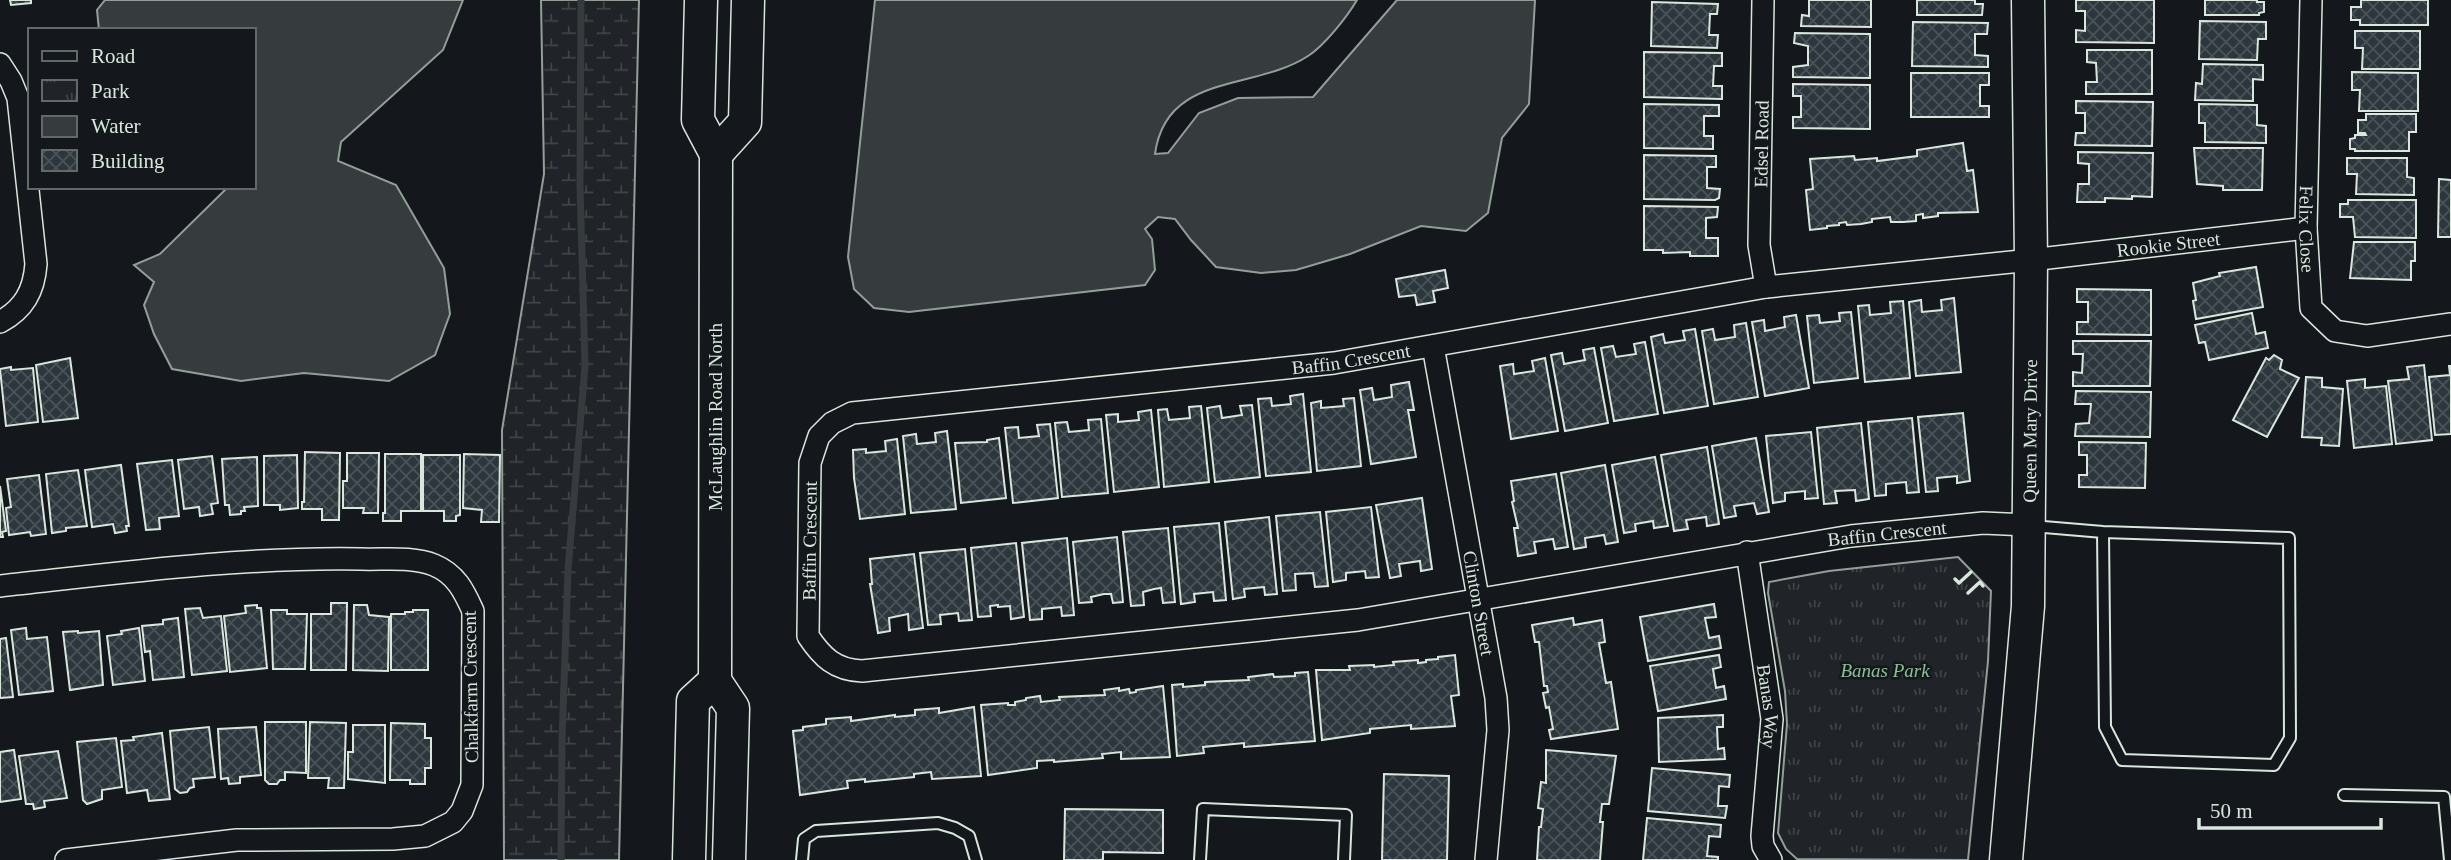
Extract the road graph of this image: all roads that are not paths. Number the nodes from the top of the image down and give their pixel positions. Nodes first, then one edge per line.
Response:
1 (701, 0) edge
2 (748, 0) edge
3 (1763, 0) edge
4 (2028, 0) edge
5 (2311, 0) edge
6 (0, 64) edge
7 (716, 154) junction
8 (2306, 228) junction
9 (2031, 260) junction
10 (1766, 287) junction
11 (0, 321) edge
12 (2451, 324) edge
13 (1433, 346) junction
14 (2028, 525) junction
15 (2103, 532) junction
16 (1747, 552) junction
17 (0, 586) edge
18 (1478, 600) junction
19 (715, 681) junction
20 (2344, 795) dead end
21 (66, 860) edge
22 (689, 860) edge
23 (729, 860) edge
24 (802, 860) edge
25 (976, 860) edge
26 (1200, 860) edge
27 (1344, 860) edge
28 (1486, 860) edge
29 (1771, 860) edge
30 (2006, 860) edge
31 (2450, 860) edge

1 - 7 main road, McLaughlin Road North
2 - 7 main road
3 - 10 street, Edsel Road
4 - 9 main road, Queen Mary Drive
5 - 8 street, Felix Close
6 - 11 street
7 - 19 main road, McLaughlin Road North
8 - 9 street, Rookie Street
8 - 12 street, Felix Close
9 - 10 street, Baffin Crescent
9 - 14 main road, Queen Mary Drive
10 - 13 street, Baffin Crescent
13 - 18 street, Clinton Street
13 - 18 street, Baffin Crescent
14 - 15 lane
14 - 16 street, Baffin Crescent
14 - 30 main road, Queen Mary Drive
15 - 15 lane
16 - 18 street, Baffin Crescent
16 - 29 street, Banas Way
17 - 21 street, Chalkfarm Crescent
18 - 28 street, Clinton Street
19 - 22 main road
19 - 23 main road
20 - 31 lane
24 - 25 lane
26 - 27 lane

